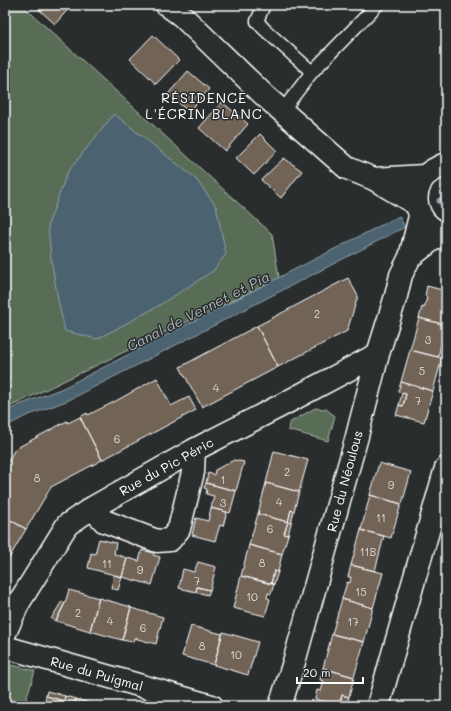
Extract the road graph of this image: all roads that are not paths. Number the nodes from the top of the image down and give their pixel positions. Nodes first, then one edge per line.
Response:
1 (167, 5) edge
2 (264, 5) edge
3 (377, 5) edge
4 (312, 72) junction
5 (282, 111) junction
6 (446, 165) edge
7 (424, 176) junction
8 (374, 179) junction
9 (418, 210) junction
10 (444, 233) edge
11 (410, 258) junction
12 (378, 354) junction
13 (344, 371) junction
14 (364, 404) junction
15 (194, 450) junction
16 (446, 468) edge
17 (92, 508) junction
18 (5, 633) edge
19 (5, 647) edge
20 (212, 706) edge
21 (280, 706) edge
22 (378, 706) edge

1 - 5 street
2 - 4 lane
3 - 4 lane
4 - 5 lane
5 - 8 street
6 - 7 street
7 - 8 street
7 - 9 street, Rue du Néoulous
8 - 9 street
9 - 10 street
9 - 11 street, Rue du Néoulous
10 - 11 street, Rue du Néoulous
11 - 12 street, Rue du Néoulous
12 - 13 street, Rue du Pic Péric
12 - 14 street, Rue du Néoulous
13 - 14 street
13 - 15 street, Rue du Pic Péric
14 - 21 street, Rue du Néoulous
15 - 17 street, Rue du Pic Péric
15 - 17 street
16 - 22 street
17 - 18 street, Rue du Pic Péric
19 - 20 street, Rue du Puigmal

